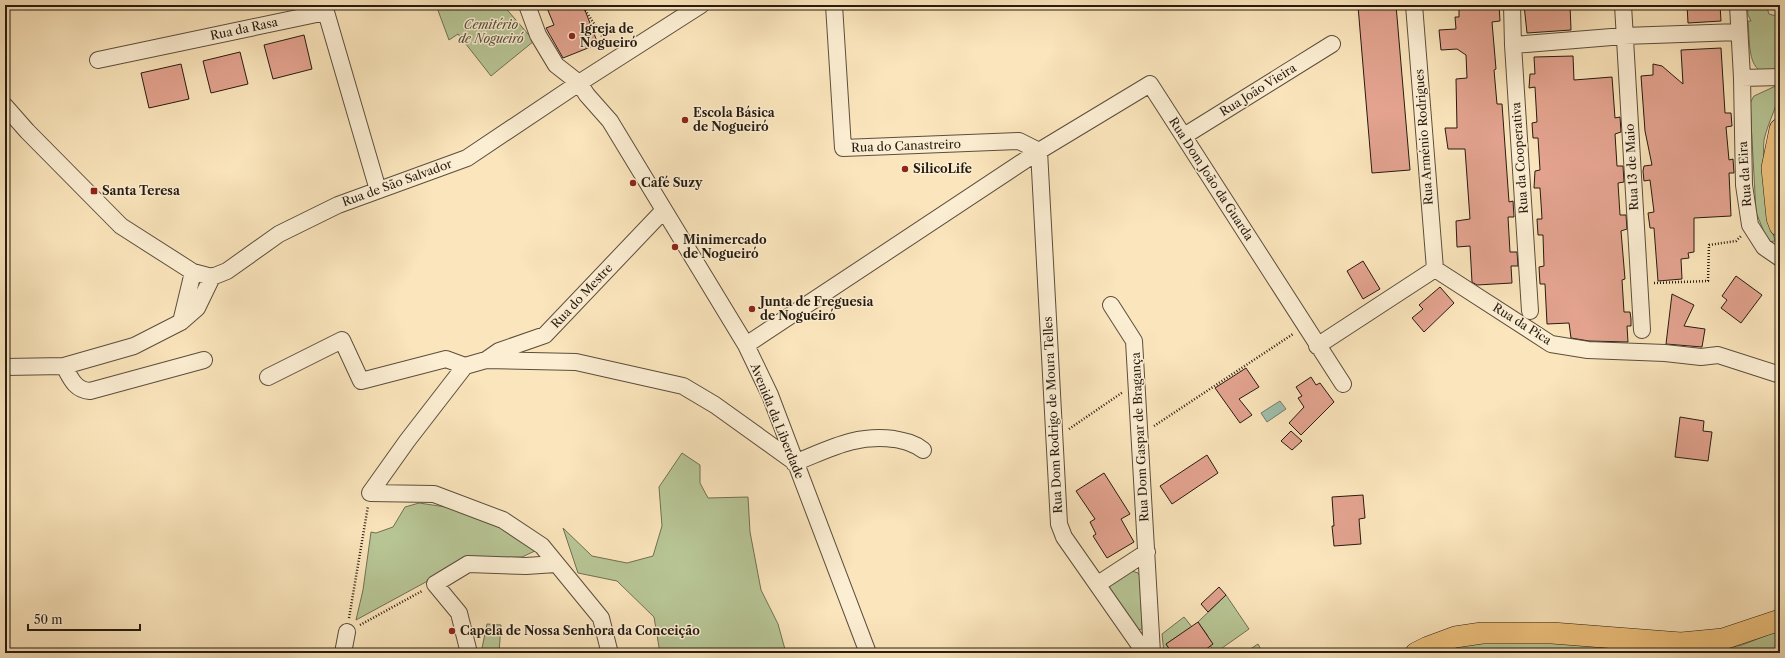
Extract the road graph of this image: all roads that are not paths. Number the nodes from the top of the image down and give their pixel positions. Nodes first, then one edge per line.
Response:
1 (527, 5) edge
2 (701, 5) edge
3 (834, 5) edge
4 (1414, 5) edge
5 (1512, 5) edge
6 (1622, 5) edge
7 (1738, 5) edge
8 (1739, 32) junction
9 (1624, 36) junction
10 (1332, 44) dead end
11 (1513, 45) junction
12 (98, 60) dead end
13 (1780, 77) edge
14 (1742, 78) junction
15 (578, 83) junction
16 (5, 106) edge
17 (1780, 129) edge
18 (1184, 136) junction
19 (1039, 151) junction
20 (378, 190) junction
21 (664, 210) junction
22 (1780, 226) edge
23 (1780, 258) edge
24 (1435, 269) junction
25 (193, 272) junction
26 (212, 277) junction
27 (1111, 305) dead end
28 (1530, 311) dead end
29 (180, 322) junction
30 (1642, 330) dead end
31 (746, 345) junction
32 (1318, 346) junction
33 (204, 360) dead end
34 (486, 360) junction
35 (64, 366) junction
36 (465, 366) junction
37 (5, 367) edge
38 (1780, 375) edge
39 (268, 377) dead end
40 (1343, 384) dead end
41 (923, 450) dead end
42 (794, 462) junction
43 (1146, 552) junction
44 (556, 564) junction
45 (1098, 584) junction
46 (1780, 620) edge
47 (347, 632) road end
48 (343, 653) edge
49 (469, 653) edge
50 (606, 653) edge
51 (868, 653) edge
52 (1145, 653) edge
53 (1152, 653) edge
54 (1416, 653) edge

1 - 15 street, Avenida da Liberdade
2 - 15 street, Rua de São Salvador
3 - 19 street, Rua do Canastreiro
4 - 24 street, Rua Arménio Rodrigues
5 - 11 street, Rua da Cooperativa
6 - 9 street, Rua 13 de Maio
7 - 8 street, Rua da Eira
8 - 9 street
8 - 14 street, Rua da Eira
9 - 11 street
9 - 30 street, Rua 13 de Maio
10 - 18 street, Rua João Vieira
11 - 28 street, Rua da Cooperativa
12 - 20 street, Rua da Rasa
13 - 14 street
14 - 23 street, Rua da Eira
15 - 20 street, Rua de São Salvador
15 - 21 street, Avenida da Liberdade
16 - 25 street
17 - 22 main road
18 - 19 street, Rua Dom João da Guarda
18 - 32 street, Rua Dom João da Guarda
19 - 31 street
19 - 45 street, Rua Dom Rodrigo de Moura Telles
20 - 26 street, Rua de São Salvador
21 - 31 street, Avenida da Liberdade
21 - 34 street, Rua do Mestre
24 - 32 street
24 - 38 street, Rua da Pica
25 - 26 street
25 - 29 street
26 - 29 street
27 - 43 street, Rua Dom Gaspar de Bragança
29 - 35 street
31 - 42 street, Avenida da Liberdade
32 - 40 street, Rua Dom João da Guarda
33 - 35 street
34 - 36 street
34 - 42 street
35 - 37 street
36 - 39 street
36 - 44 street
41 - 42 street
42 - 51 street, Avenida da Liberdade
43 - 45 street
43 - 53 street, Rua Dom Gaspar de Bragança
44 - 49 street
44 - 50 street
45 - 52 street, Rua Dom Rodrigo de Moura Telles
46 - 54 main road
47 - 48 street

